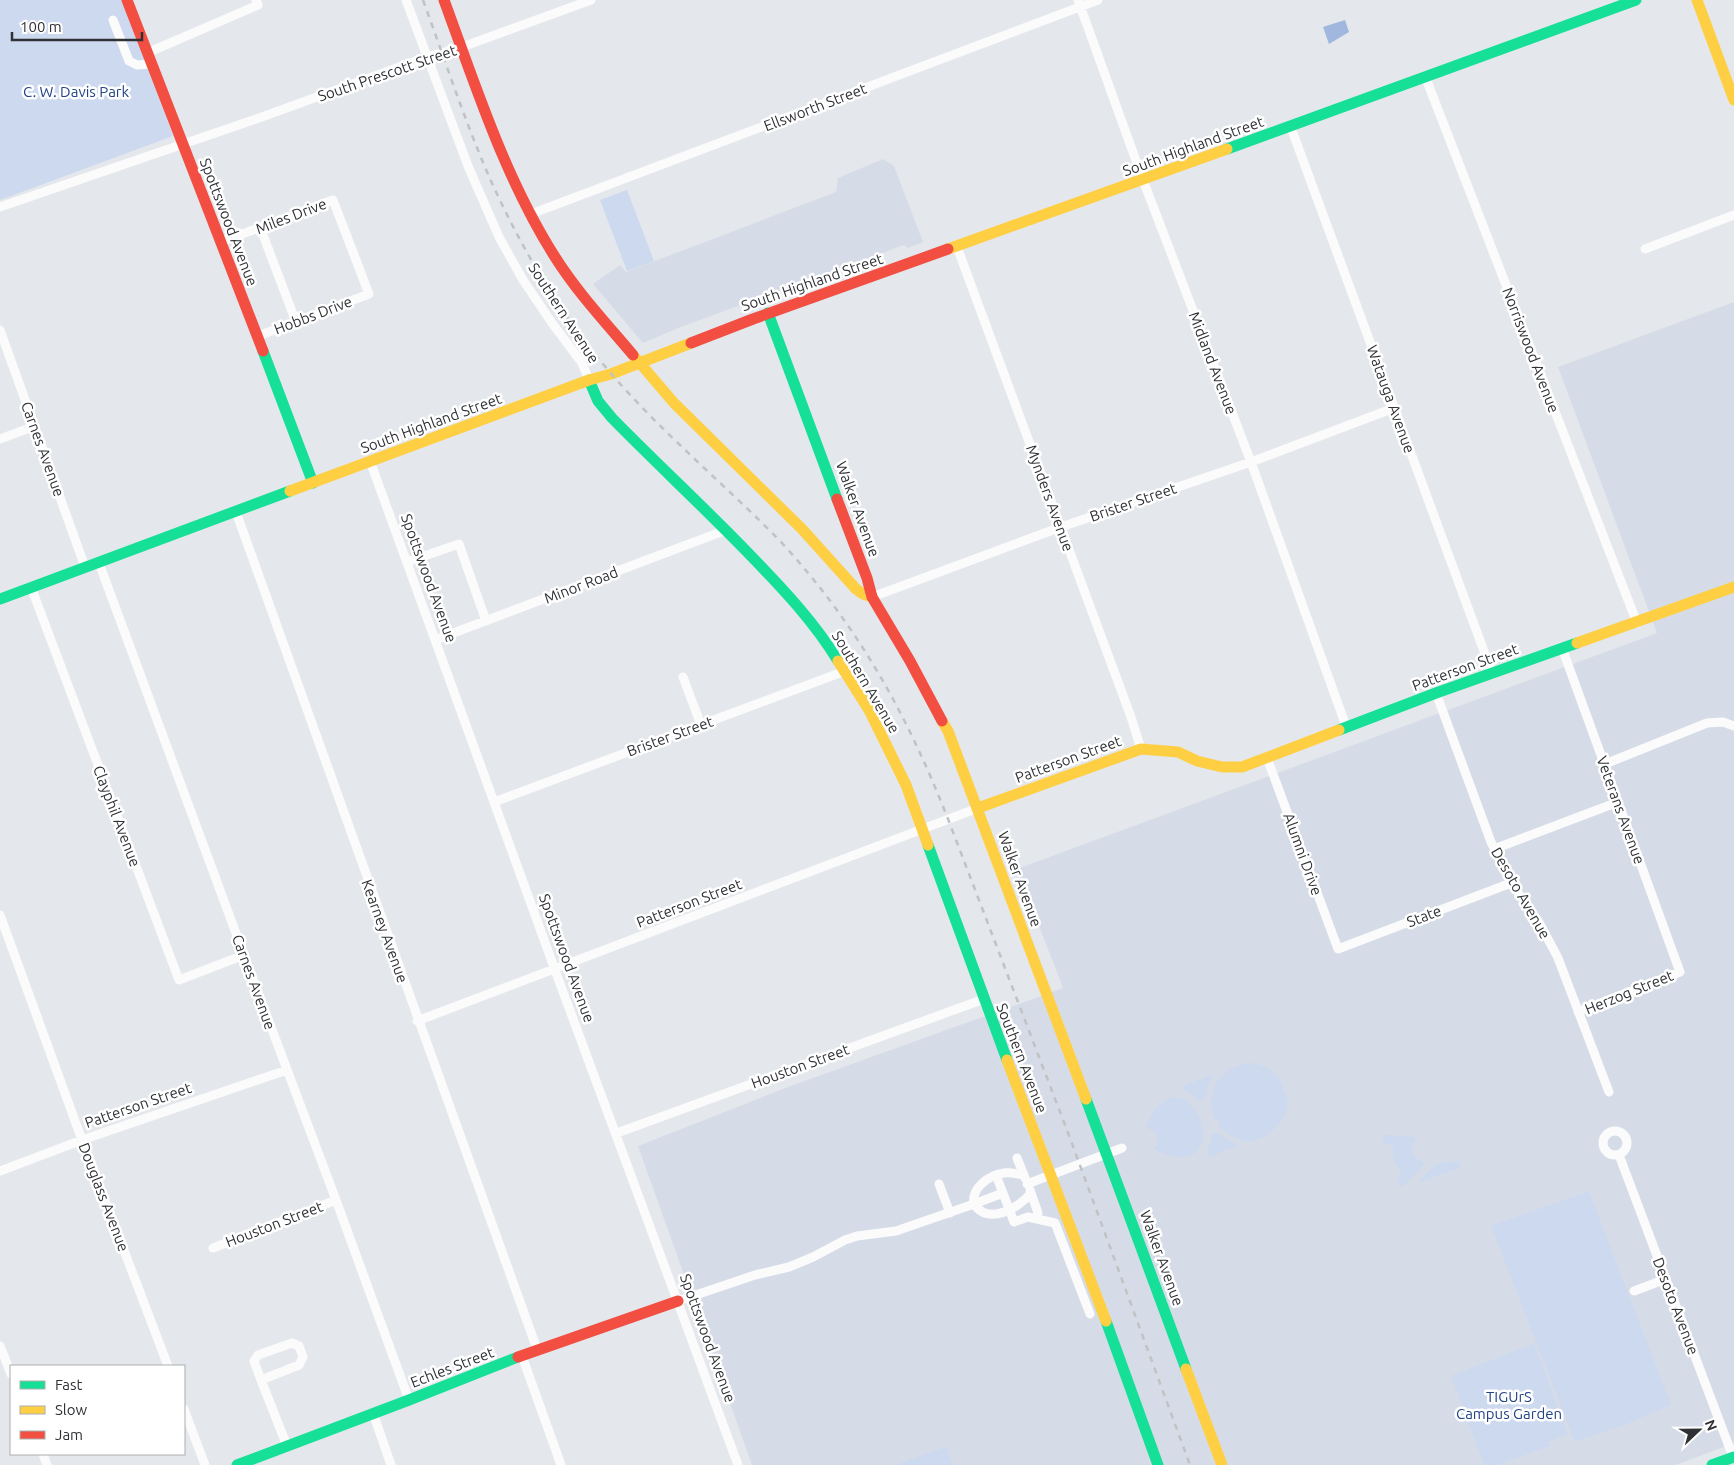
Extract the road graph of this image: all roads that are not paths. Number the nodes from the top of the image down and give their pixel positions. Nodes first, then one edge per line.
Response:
1 (127, 0) edge
2 (256, 0) edge
3 (406, 0) edge
4 (444, 0) edge
5 (591, 0) edge
6 (1098, 0) edge
7 (1636, 0) edge
8 (1698, 0) edge
9 (1079, 3) edge
10 (113, 20) dead end
11 (462, 47) junction
12 (147, 53) junction
13 (427, 57) junction
14 (152, 64) junction
15 (1425, 76) junction
16 (1734, 100) edge
17 (1290, 125) junction
18 (183, 144) junction
19 (1143, 180) junction
20 (0, 207) edge
21 (532, 214) junction
22 (1734, 215) edge
23 (260, 227) junction
24 (221, 242) junction
25 (957, 248) junction
26 (1645, 249) dead end
27 (369, 294) joint
28 (768, 313) junction
29 (296, 322) junction
30 (0, 330) edge
31 (258, 336) junction
32 (639, 363) junction
33 (589, 380) junction
34 (1394, 408) junction
35 (34, 426) junction
36 (0, 439) edge
37 (370, 461) junction
38 (1251, 462) junction
39 (313, 483) junction
40 (236, 512) junction
41 (1061, 527) junction
42 (726, 530) junction
43 (407, 562) junction
44 (99, 563) junction
45 (85, 567) junction
46 (31, 587) junction
47 (1734, 587) edge
48 (872, 597) junction
49 (0, 599) edge
50 (486, 621) junction
51 (1637, 622) junction
52 (435, 640) junction
53 (1562, 648) junction
54 (845, 671) junction
55 (1492, 673) junction
56 (683, 677) dead end
57 (1436, 693) junction
58 (701, 725) junction
59 (1346, 726) junction
60 (1734, 726) edge
61 (1140, 749) junction
62 (1267, 758) junction
63 (1605, 764) junction
64 (494, 802) junction
65 (1618, 802) junction
66 (978, 808) junction
67 (922, 829) junction
68 (1494, 849) junction
69 (1511, 883) junction
70 (0, 915) edge
71 (1338, 949) joint
72 (244, 955) junction
73 (555, 970) junction
74 (1680, 972) joint
75 (984, 999) junction
76 (1578, 1012) junction
77 (417, 1021) junction
78 (287, 1070) junction
79 (1609, 1092) dead end
80 (616, 1133) junction
81 (82, 1140) junction
82 (1122, 1148) dead end
83 (1620, 1155) dead end
84 (1017, 1158) dead end
85 (0, 1171) edge
86 (996, 1175) junction
87 (1025, 1180) junction
88 (939, 1184) dead end
89 (1003, 1193) junction
90 (1031, 1193) junction
91 (336, 1200) junction
92 (974, 1204) junction
93 (1010, 1210) junction
94 (950, 1213) junction
95 (1038, 1213) dead end
96 (213, 1248) dead end
97 (1666, 1279) junction
98 (1634, 1291) dead end
99 (678, 1301) junction
100 (1090, 1314) dead end
101 (0, 1346) edge
102 (537, 1350) junction
103 (522, 1356) junction
104 (168, 1365) edge
105 (10, 1371) edge
106 (261, 1380) junction
107 (409, 1400) junction
108 (185, 1412) edge
109 (373, 1413) junction
110 (287, 1446) junction
111 (1733, 1457) edge
112 (205, 1465) edge
113 (237, 1465) edge
114 (391, 1465) edge
115 (561, 1465) edge
116 (738, 1465) edge
117 (1158, 1465) edge
118 (1222, 1465) edge
119 (1712, 1465) edge

1 - 12 street, Spottswood Avenue
2 - 12 street
3 - 13 street, Southern Avenue
4 - 11 street, Southern Avenue
5 - 11 street, South Prescott Street
6 - 9 street, Ellsworth Street
7 - 15 street, South Highland Street
8 - 16 street
9 - 19 street, Midland Avenue
9 - 21 street, Ellsworth Street
10 - 14 street
11 - 13 street, South Prescott Street
11 - 21 street, Southern Avenue
12 - 14 street, Spottswood Avenue
13 - 18 street, South Prescott Street
13 - 33 street, Southern Avenue
14 - 18 street, Spottswood Avenue
15 - 17 street, South Highland Street
15 - 51 street, Norriswood Avenue
17 - 19 street, South Highland Street
17 - 34 street, Watauga Avenue
18 - 20 street, South Prescott Street
18 - 24 street, Spottswood Avenue
19 - 25 street, South Highland Street
19 - 38 street, Midland Avenue
21 - 32 street, Southern Avenue
22 - 26 street
23 - 24 street, Miles Drive
23 - 27 street, Miles Drive
23 - 29 street
24 - 31 street, Spottswood Avenue
25 - 28 street, South Highland Street
25 - 41 street, Mynders Avenue
27 - 29 street, Hobbs Drive
28 - 32 street, South Highland Street
28 - 48 street, Walker Avenue
29 - 31 street, Hobbs Drive
30 - 35 street, Carnes Avenue
31 - 39 street, Spottswood Avenue
32 - 33 street, South Highland Street
32 - 48 street, Southern Avenue
33 - 37 street, South Highland Street
33 - 42 street, Southern Avenue
34 - 38 street, Brister Street
34 - 55 street, Watauga Avenue
35 - 36 street
35 - 45 street, Carnes Avenue
37 - 39 street, South Highland Street
37 - 43 street, Spottswood Avenue
38 - 41 street, Brister Street
38 - 59 street, Midland Avenue
39 - 40 street, South Highland Street
40 - 44 street, South Highland Street
40 - 77 street, Kearney Avenue
41 - 48 street, Brister Street
41 - 61 street, Mynders Avenue
42 - 50 street, Minor Road
42 - 54 street, Southern Avenue
43 - 50 street
43 - 52 street, Spottswood Avenue
44 - 45 street, South Highland Street
44 - 72 street, Carnes Avenue
45 - 46 street, South Highland Street
46 - 49 street, South Highland Street
46 - 72 street, Clayphil Avenue
47 - 51 street, Patterson Street
48 - 66 street, Walker Avenue
50 - 52 street, Minor Road
51 - 53 street, Patterson Street
52 - 64 street, Spottswood Avenue
53 - 55 street, Patterson Street
53 - 63 street, Veterans Avenue
54 - 58 street, Brister Street
54 - 67 street, Southern Avenue
55 - 57 street, Patterson Street
56 - 58 street
57 - 59 street, Patterson Street
57 - 68 street, Desoto Avenue
58 - 64 street, Brister Street
59 - 62 street, Patterson Street
60 - 63 street
61 - 62 street, Patterson Street
61 - 66 street, Patterson Street
62 - 71 street, Alumni Drive
63 - 65 street, Veterans Avenue
64 - 73 street, Spottswood Avenue
65 - 68 street
65 - 74 street, Veterans Avenue
66 - 67 street, Patterson Street
66 - 118 street, Walker Avenue
67 - 73 street, Patterson Street
67 - 75 street, Southern Avenue
68 - 69 street, Desoto Avenue
69 - 71 street, State
69 - 76 street, Desoto Avenue
70 - 81 street, Douglass Avenue
72 - 78 street, Carnes Avenue
73 - 77 street, Patterson Street
73 - 80 street, Spottswood Avenue
74 - 76 street, Herzog Street
75 - 80 street, Houston Street
75 - 117 street, Southern Avenue
76 - 79 street, Desoto Avenue
77 - 102 street, Kearney Avenue
78 - 81 street, Patterson Street
78 - 91 street, Carnes Avenue
80 - 99 street, Spottswood Avenue
81 - 85 street, Patterson Street
81 - 104 street, Douglass Avenue
82 - 87 street
83 - 97 street, Desoto Avenue
84 - 87 street
86 - 87 street
86 - 89 street
86 - 92 street
87 - 90 street
88 - 94 street
89 - 92 street
89 - 93 street
90 - 93 street
90 - 95 street
91 - 96 street, Houston Street
91 - 107 street, Carnes Avenue
92 - 93 street
92 - 94 street
93 - 100 street
94 - 99 street
97 - 98 street
97 - 111 street, Desoto Avenue
99 - 102 street, Echles Street
99 - 116 street, Spottswood Avenue
101 - 105 street
102 - 103 street, Echles Street
103 - 107 street, Echles Street
103 - 115 street
106 - 106 street
106 - 110 street
107 - 109 street, Echles Street
108 - 112 street
109 - 110 street, Echles Street
109 - 114 street
110 - 113 street, Echles Street
111 - 119 street

